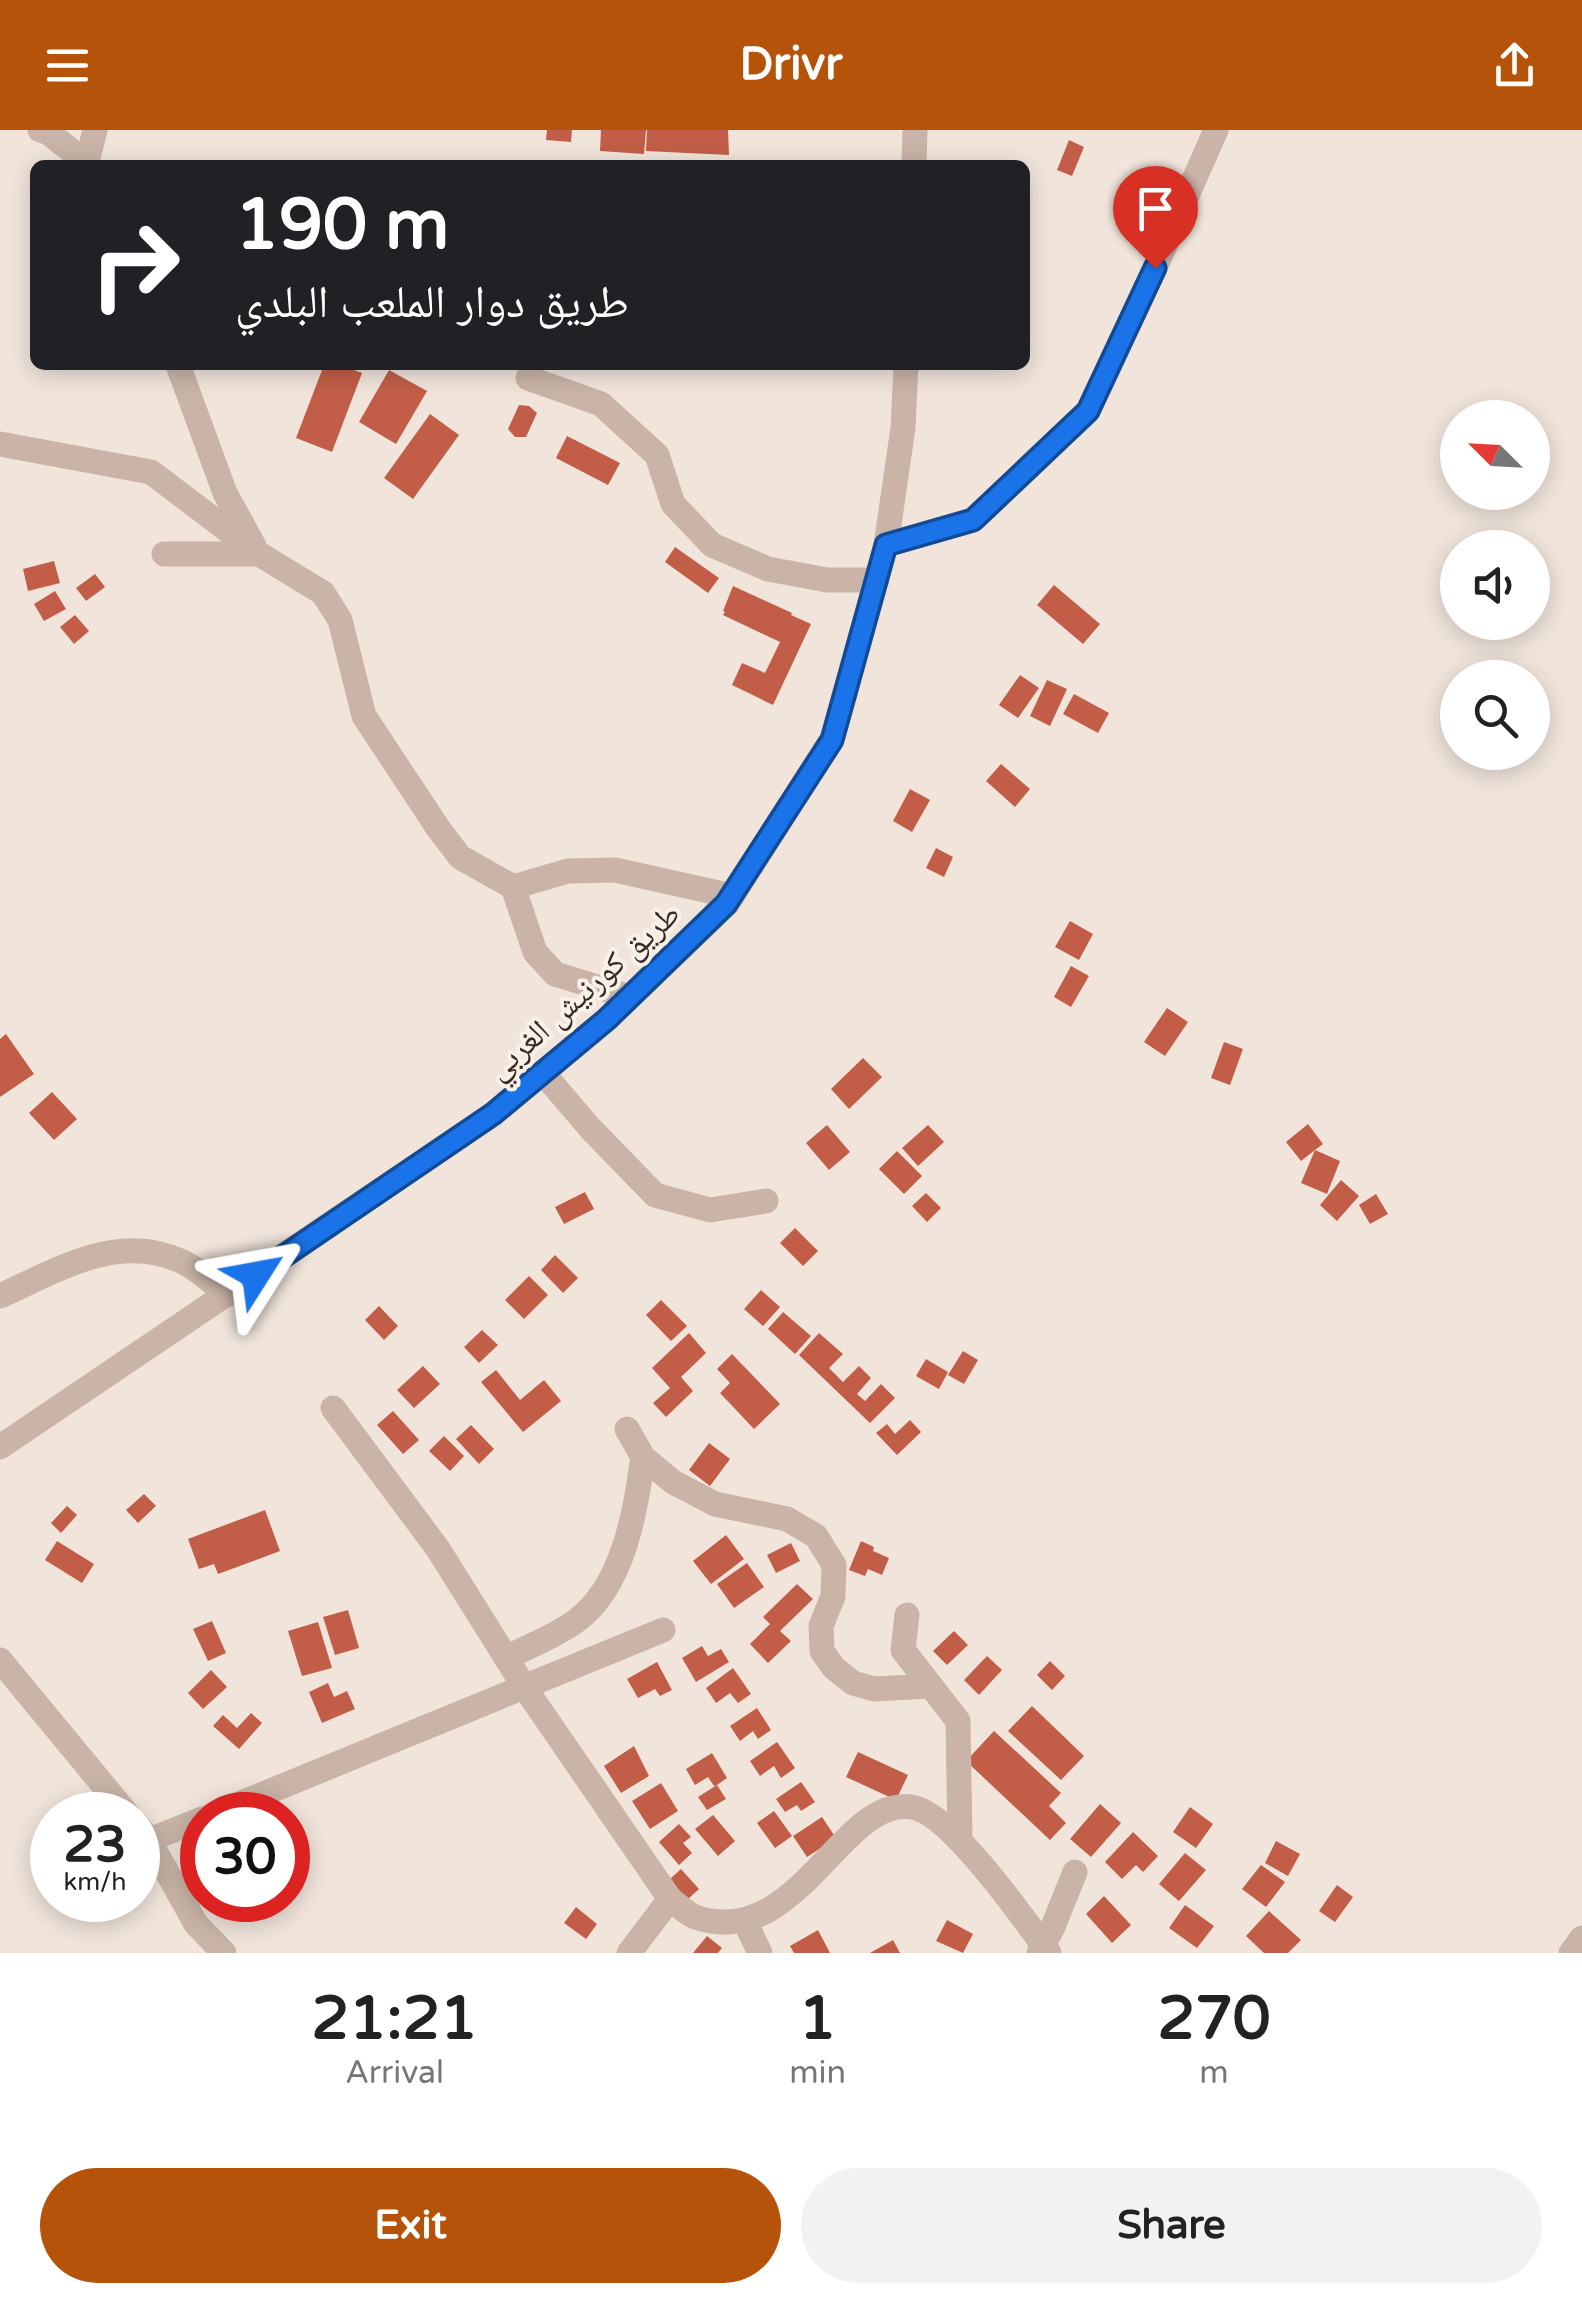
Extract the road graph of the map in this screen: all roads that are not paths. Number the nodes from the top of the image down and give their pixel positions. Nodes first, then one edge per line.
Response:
1 (40, 130) edge
2 (95, 130) edge
3 (915, 130) edge
4 (1216, 130) edge
5 (83, 160) edge
6 (89, 160) edge
7 (914, 160) edge
8 (180, 370) edge
9 (906, 370) edge
10 (528, 378) dead end
11 (0, 444) edge
12 (886, 545) junction
13 (164, 554) dead end
14 (259, 554) junction
15 (877, 580) junction
16 (513, 887) junction
17 (732, 896) junction
18 (630, 997) junction
19 (543, 1072) junction
20 (766, 1201) dead end
21 (226, 1295) junction
22 (0, 1296) edge
23 (333, 1408) dead end
24 (627, 1429) dead end
25 (0, 1447) edge
26 (643, 1457) junction
27 (907, 1615) dead end
28 (663, 1630) dead end
29 (506, 1658) junction
30 (0, 1660) edge
31 (930, 1686) junction
32 (525, 1688) junction
33 (109, 1792) edge
34 (269, 1792) edge
35 (960, 1839) junction
36 (160, 1863) edge
37 (1075, 1872) dead end
38 (670, 1899) junction
39 (747, 1926) junction
40 (1582, 1938) edge
41 (1044, 1951) edge
42 (224, 1953) edge
43 (630, 1953) edge
44 (760, 1953) edge
45 (1571, 1953) edge

1 - 5 street
2 - 6 street
3 - 7 street
4 - 12 street
8 - 14 street
9 - 12 street, طريق كورنيش الغربي
10 - 15 street
11 - 14 street
12 - 15 street, طريق كورنيش الغربي
13 - 14 street
14 - 16 street
15 - 17 street, طريق كورنيش الغربي
16 - 17 street
16 - 18 street
17 - 18 street, طريق كورنيش الغربي
18 - 19 street, طريق كورنيش الغربي
19 - 20 street
19 - 21 street, طريق كورنيش الغربي
21 - 22 street
21 - 25 street, طريق كورنيش الغربي
23 - 29 street
24 - 26 street
26 - 29 street
26 - 31 street
27 - 31 street
28 - 32 street
29 - 32 street
30 - 33 street
31 - 35 street
32 - 34 street
32 - 38 street
35 - 39 street
35 - 41 street
36 - 42 street
37 - 41 street
38 - 39 street
38 - 43 street
39 - 44 street
40 - 45 street

